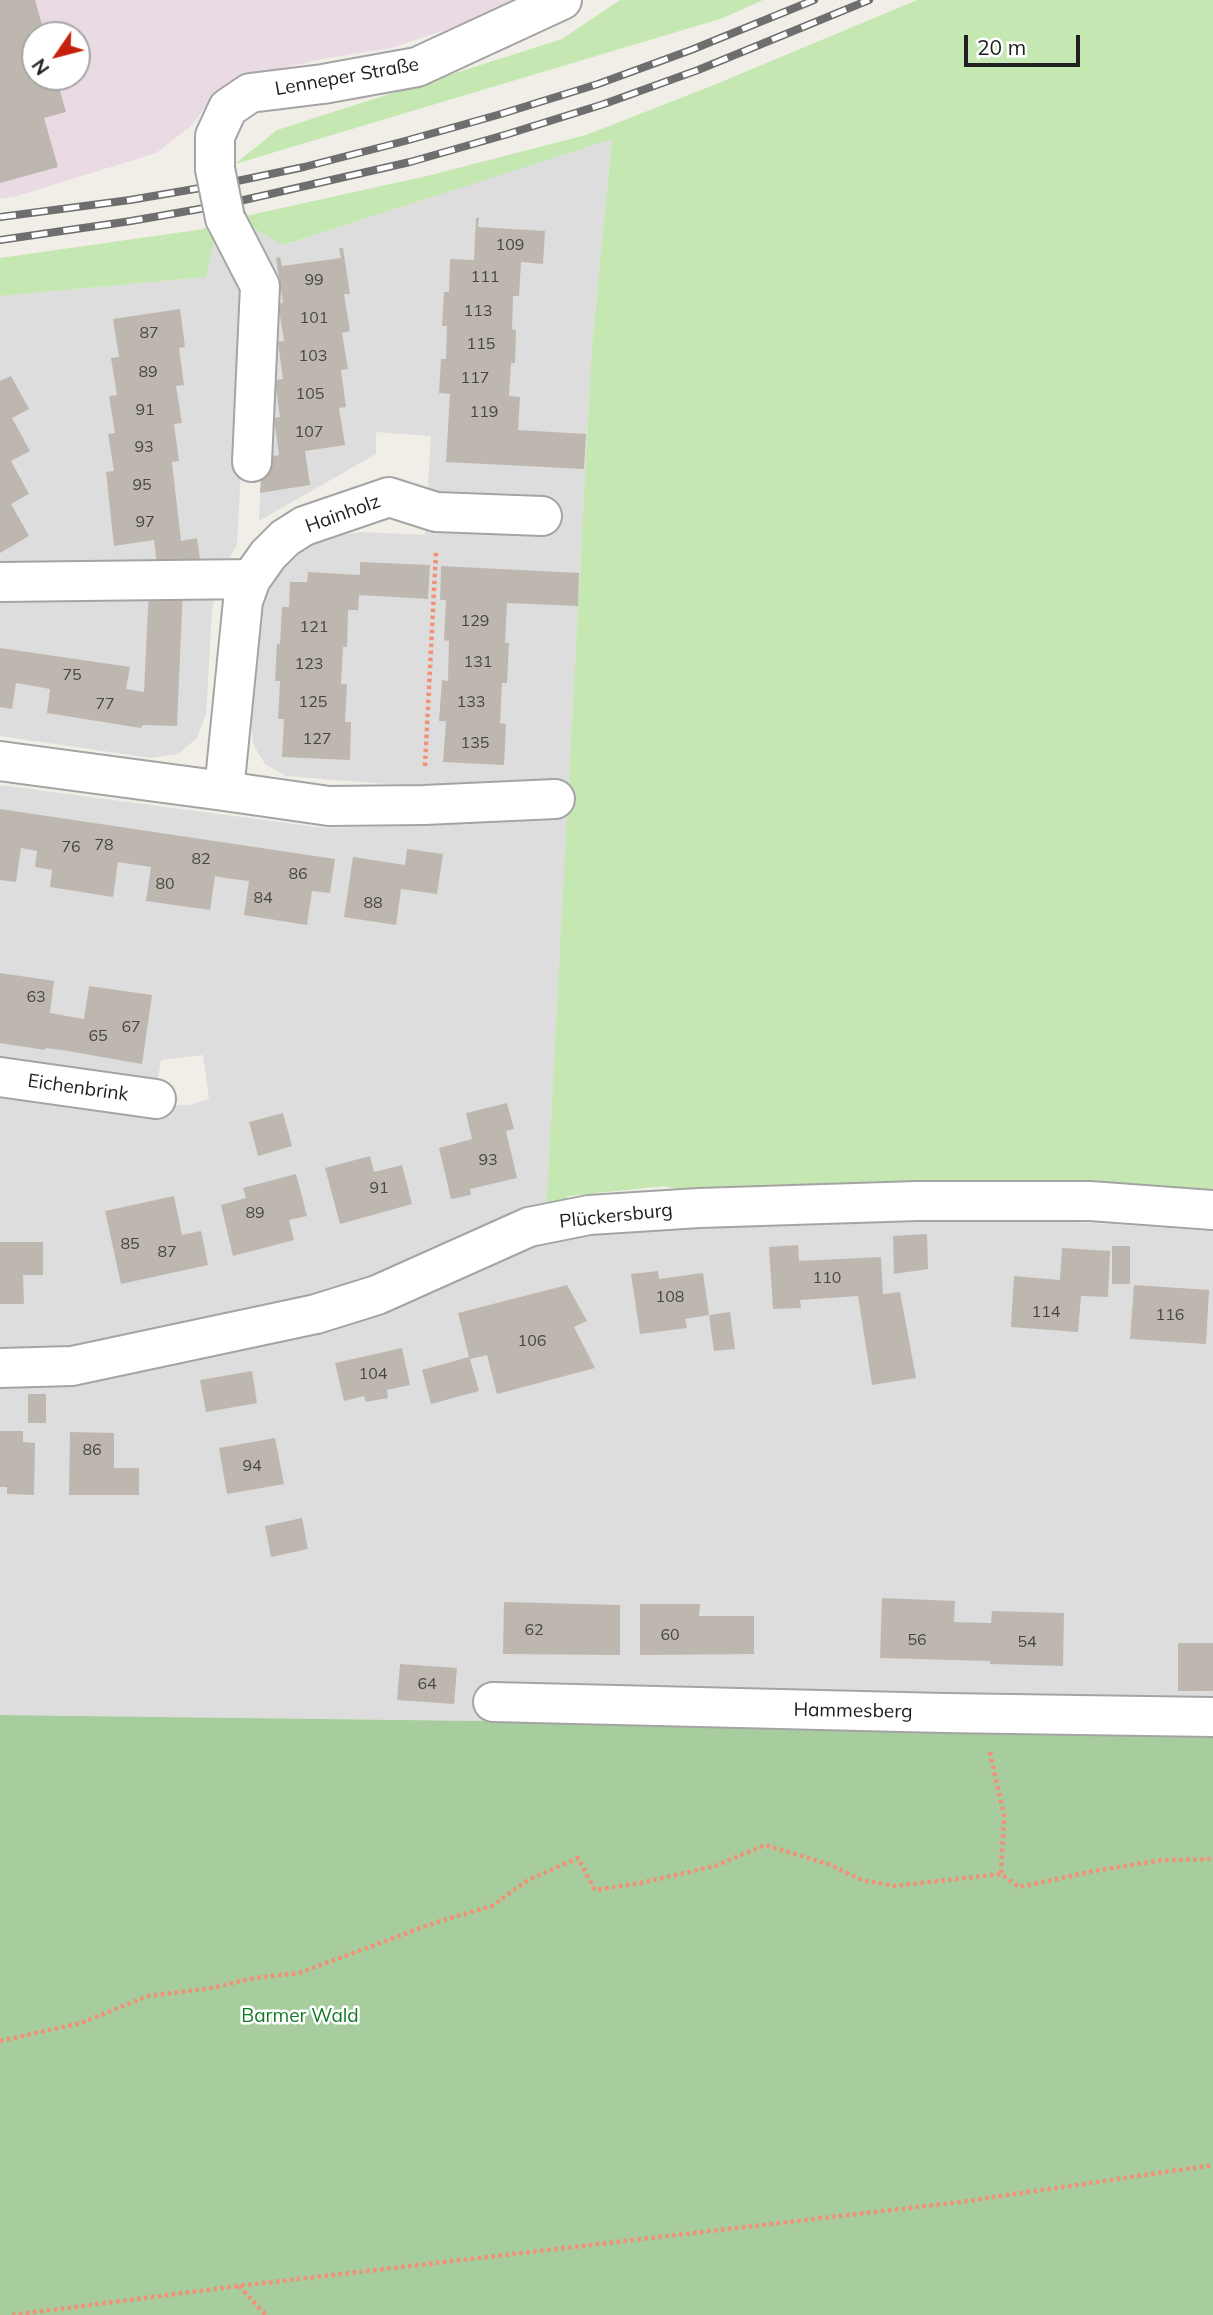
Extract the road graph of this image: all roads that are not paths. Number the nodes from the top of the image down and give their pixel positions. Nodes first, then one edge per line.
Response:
1 (562, 0) edge
2 (251, 462) dead end
3 (542, 516) dead end
4 (251, 579) junction
5 (0, 582) edge
6 (0, 761) edge
7 (224, 791) junction
8 (555, 799) dead end
9 (0, 1077) edge
10 (156, 1099) dead end
11 (1213, 1210) edge
12 (0, 1368) edge
13 (493, 1702) dead end
14 (1213, 1717) edge

1 - 2 street, Lenneper Straße, bridge
3 - 4 street, Hainholz
4 - 5 street
4 - 7 street, Hainholz
6 - 7 street
7 - 8 street
9 - 10 street, Eichenbrink
11 - 12 street, Plückersburg
13 - 14 street, Hammesberg

